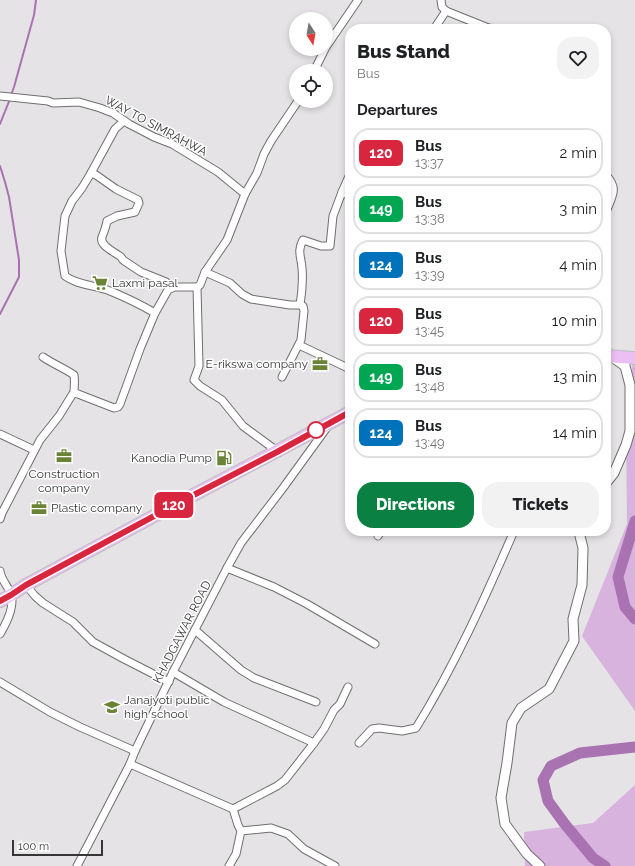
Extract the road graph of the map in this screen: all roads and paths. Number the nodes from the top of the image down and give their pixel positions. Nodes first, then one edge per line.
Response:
1 (358, 0) edge
2 (441, 0) edge
3 (446, 11) junction
4 (437, 24) edge
5 (480, 24) edge
6 (333, 38) edge
7 (0, 96) edge
8 (293, 108) edge
9 (124, 121) junction
10 (91, 173) junction
11 (611, 181) edge
12 (345, 185) edge
13 (342, 192) junction
14 (245, 194) junction
15 (345, 194) edge
16 (611, 200) edge
17 (206, 272) junction
18 (197, 287) junction
19 (171, 288) junction
20 (300, 305) junction
21 (155, 314) junction
22 (298, 345) junction
23 (611, 356) edge
24 (43, 357) dead end
25 (611, 358) edge
26 (633, 358) edge
27 (345, 366) edge
28 (282, 377) dead end
29 (74, 393) junction
30 (345, 415) edge
31 (330, 423) junction
32 (0, 434) edge
33 (34, 450) junction
34 (277, 452) junction
35 (611, 477) edge
36 (0, 518) edge
37 (512, 536) edge
38 (580, 536) edge
39 (227, 568) junction
40 (0, 571) edge
41 (26, 585) junction
42 (11, 595) junction
43 (0, 601) edge
44 (195, 630) junction
45 (0, 634) edge
46 (375, 644) dead end
47 (173, 672) junction
48 (0, 682) edge
49 (169, 682) junction
50 (348, 687) dead end
51 (316, 702) dead end
52 (314, 743) junction
53 (359, 743) dead end
54 (135, 751) junction
55 (130, 764) junction
56 (233, 809) junction
57 (241, 831) junction
58 (77, 866) edge
59 (229, 866) edge
60 (335, 866) edge
61 (540, 866) edge

1 - 6 street
2 - 3 street
3 - 4 street
3 - 5 street
7 - 9 street, WAY TO SIMRAHWA
8 - 14 street
9 - 10 street
9 - 14 street, WAY TO SIMRAHWA
10 - 19 street
10 - 21 street
11 - 16 street
12 - 13 street
13 - 15 street
13 - 20 street
14 - 17 street
17 - 18 street
17 - 20 street
18 - 19 street
18 - 34 street
19 - 21 street
20 - 22 street
21 - 29 street
22 - 27 street
22 - 28 street
23 - 26 highway
24 - 29 street
25 - 35 street
29 - 33 street
30 - 31 highway
31 - 34 highway
31 - 39 street, KHADGAWAR ROAD
32 - 33 street
33 - 36 street
34 - 41 highway
37 - 53 street
38 - 61 street
39 - 44 street, KHADGAWAR ROAD
39 - 46 street
40 - 42 street
41 - 42 highway
41 - 49 street
42 - 43 highway
42 - 45 street
44 - 47 street, KHADGAWAR ROAD
44 - 51 street
47 - 49 street, KHADGAWAR ROAD
47 - 52 street
48 - 54 street
49 - 54 street, KHADGAWAR ROAD
50 - 52 street
52 - 56 street
54 - 55 street, KHADGAWAR ROAD
55 - 56 street
55 - 58 street, KHADGAWAR ROAD
56 - 57 street
57 - 59 street
57 - 60 street

